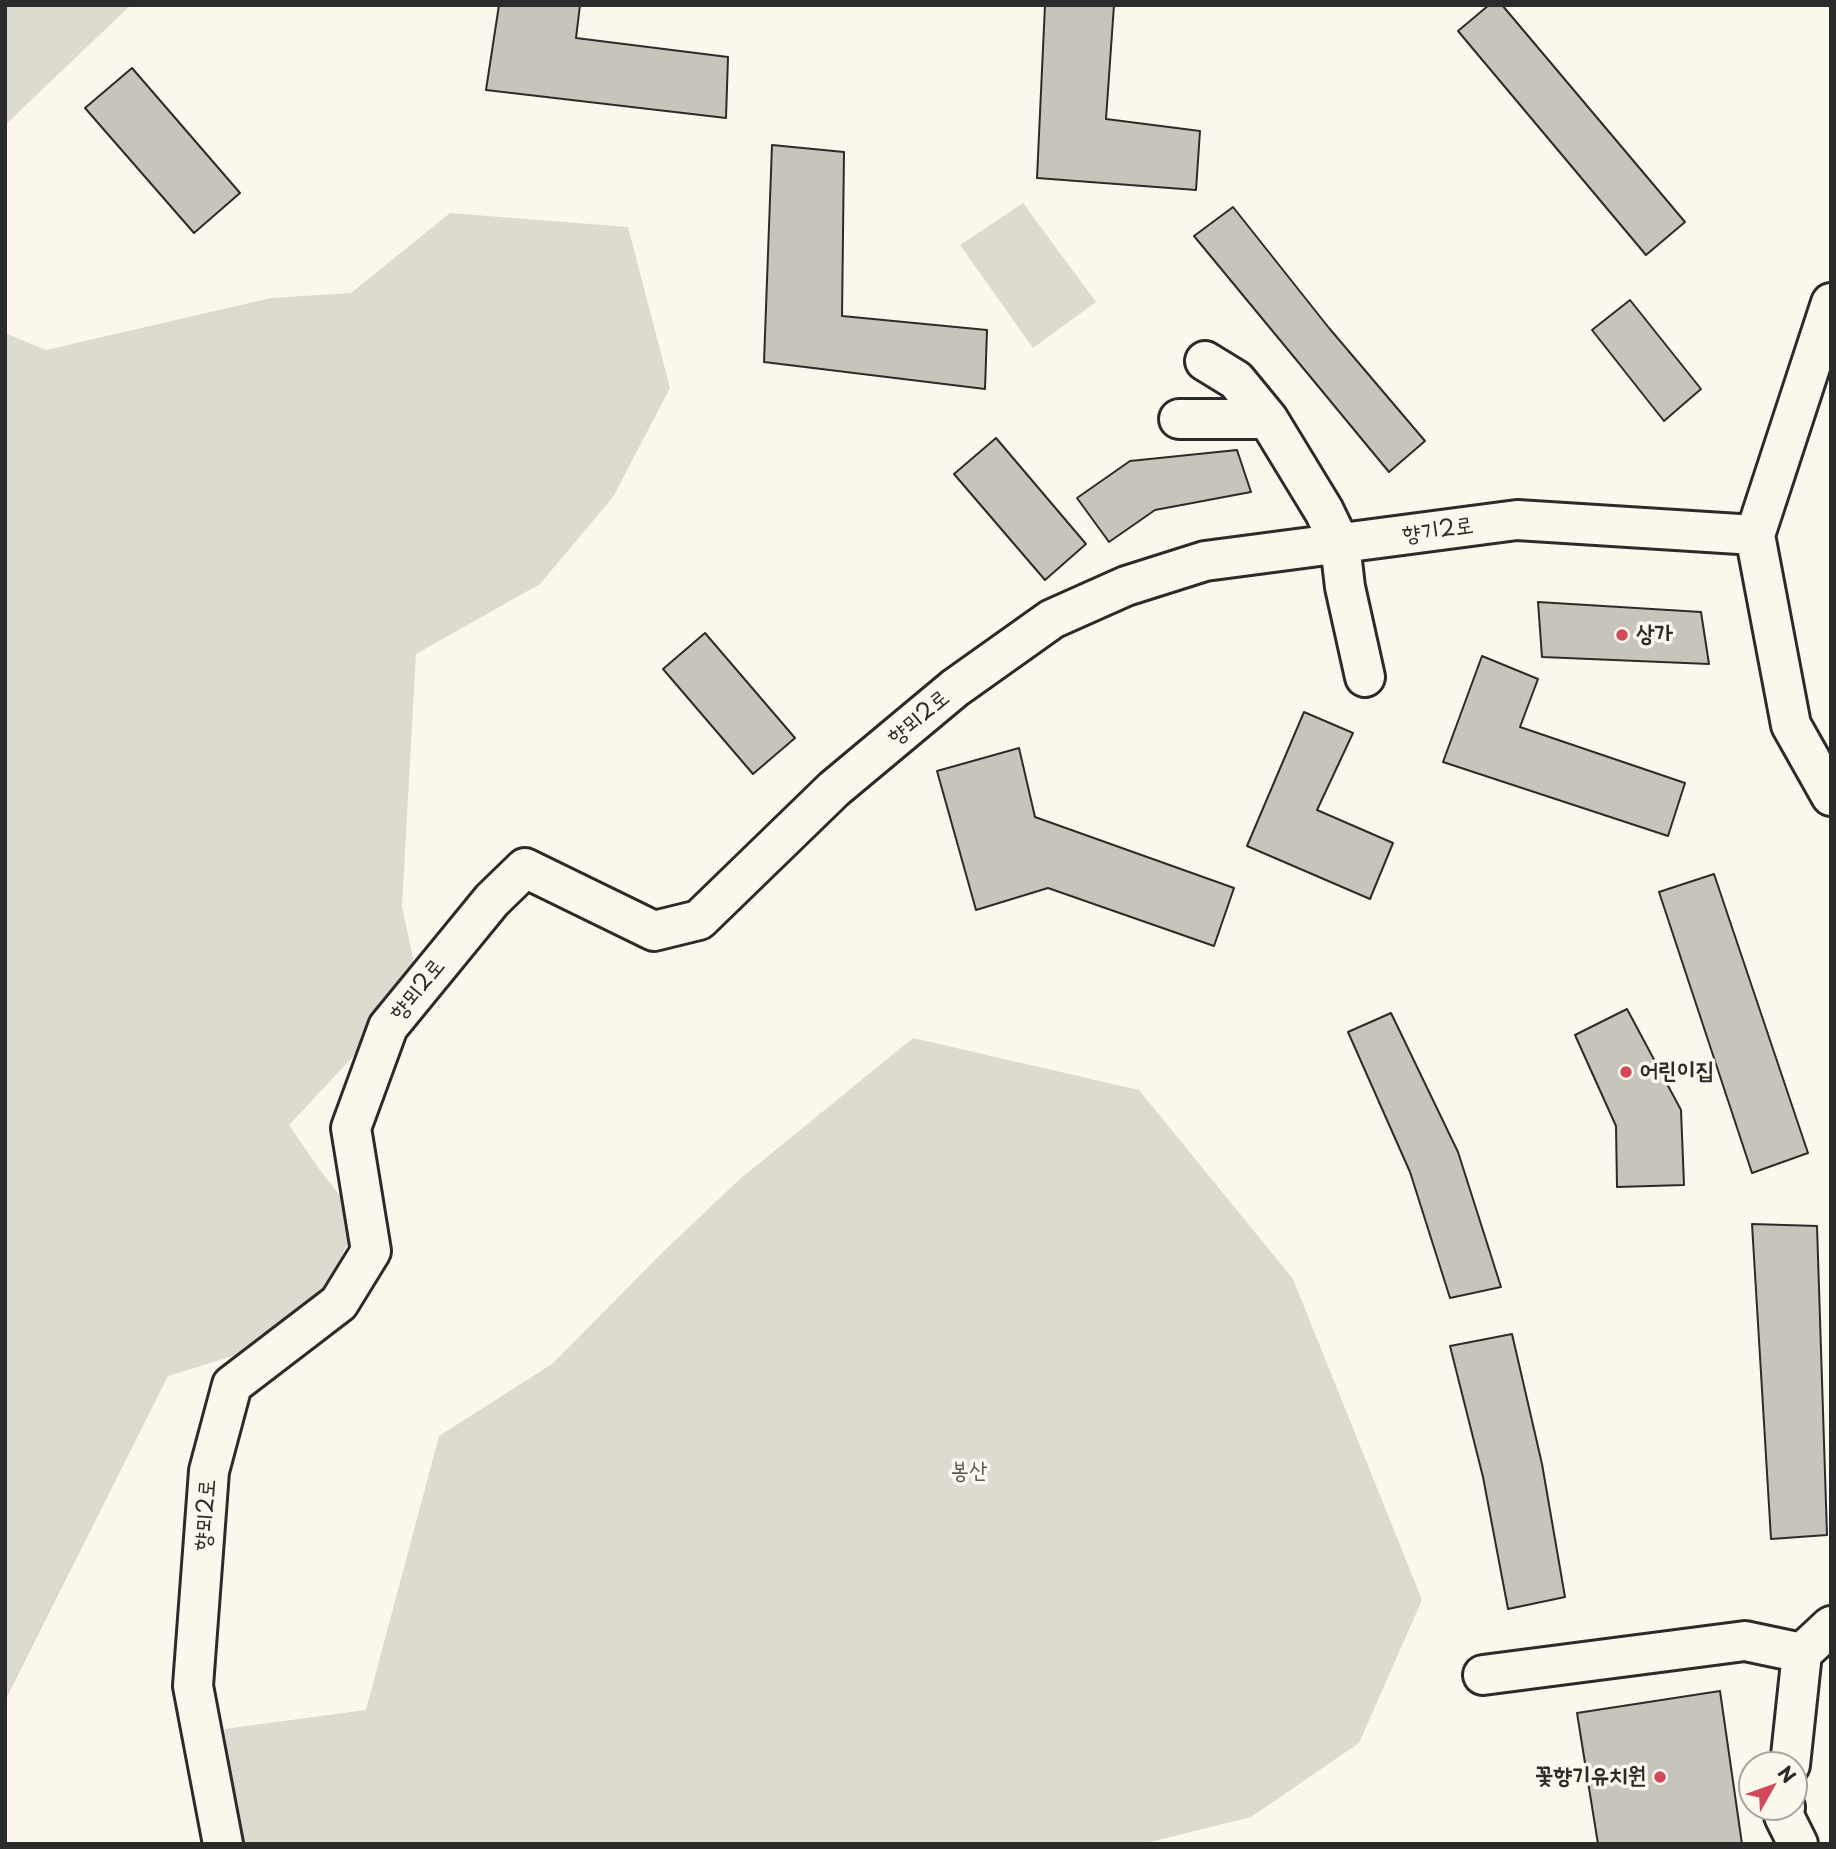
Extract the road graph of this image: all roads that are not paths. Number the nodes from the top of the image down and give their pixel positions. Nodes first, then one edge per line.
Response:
1 (1831, 303) edge
2 (1205, 360) dead end
3 (1179, 419) dead end
4 (1268, 419) junction
5 (1755, 534) junction
6 (1340, 544) junction
7 (1126, 586) joint
8 (1365, 677) dead end
9 (1831, 796) edge
10 (1831, 1626) edge
11 (1802, 1653) junction
12 (1483, 1675) dead end
13 (1792, 1751) edge
14 (1786, 1821) edge
15 (223, 1844) edge
16 (1798, 1844) edge

1 - 5 street
2 - 4 street
3 - 4 street
4 - 6 street
5 - 6 street, 향기2로
5 - 9 street
6 - 7 street, 향기2로
6 - 8 street
7 - 15 street, 향뫼2로
10 - 11 street
11 - 12 street
11 - 13 street
14 - 16 street

